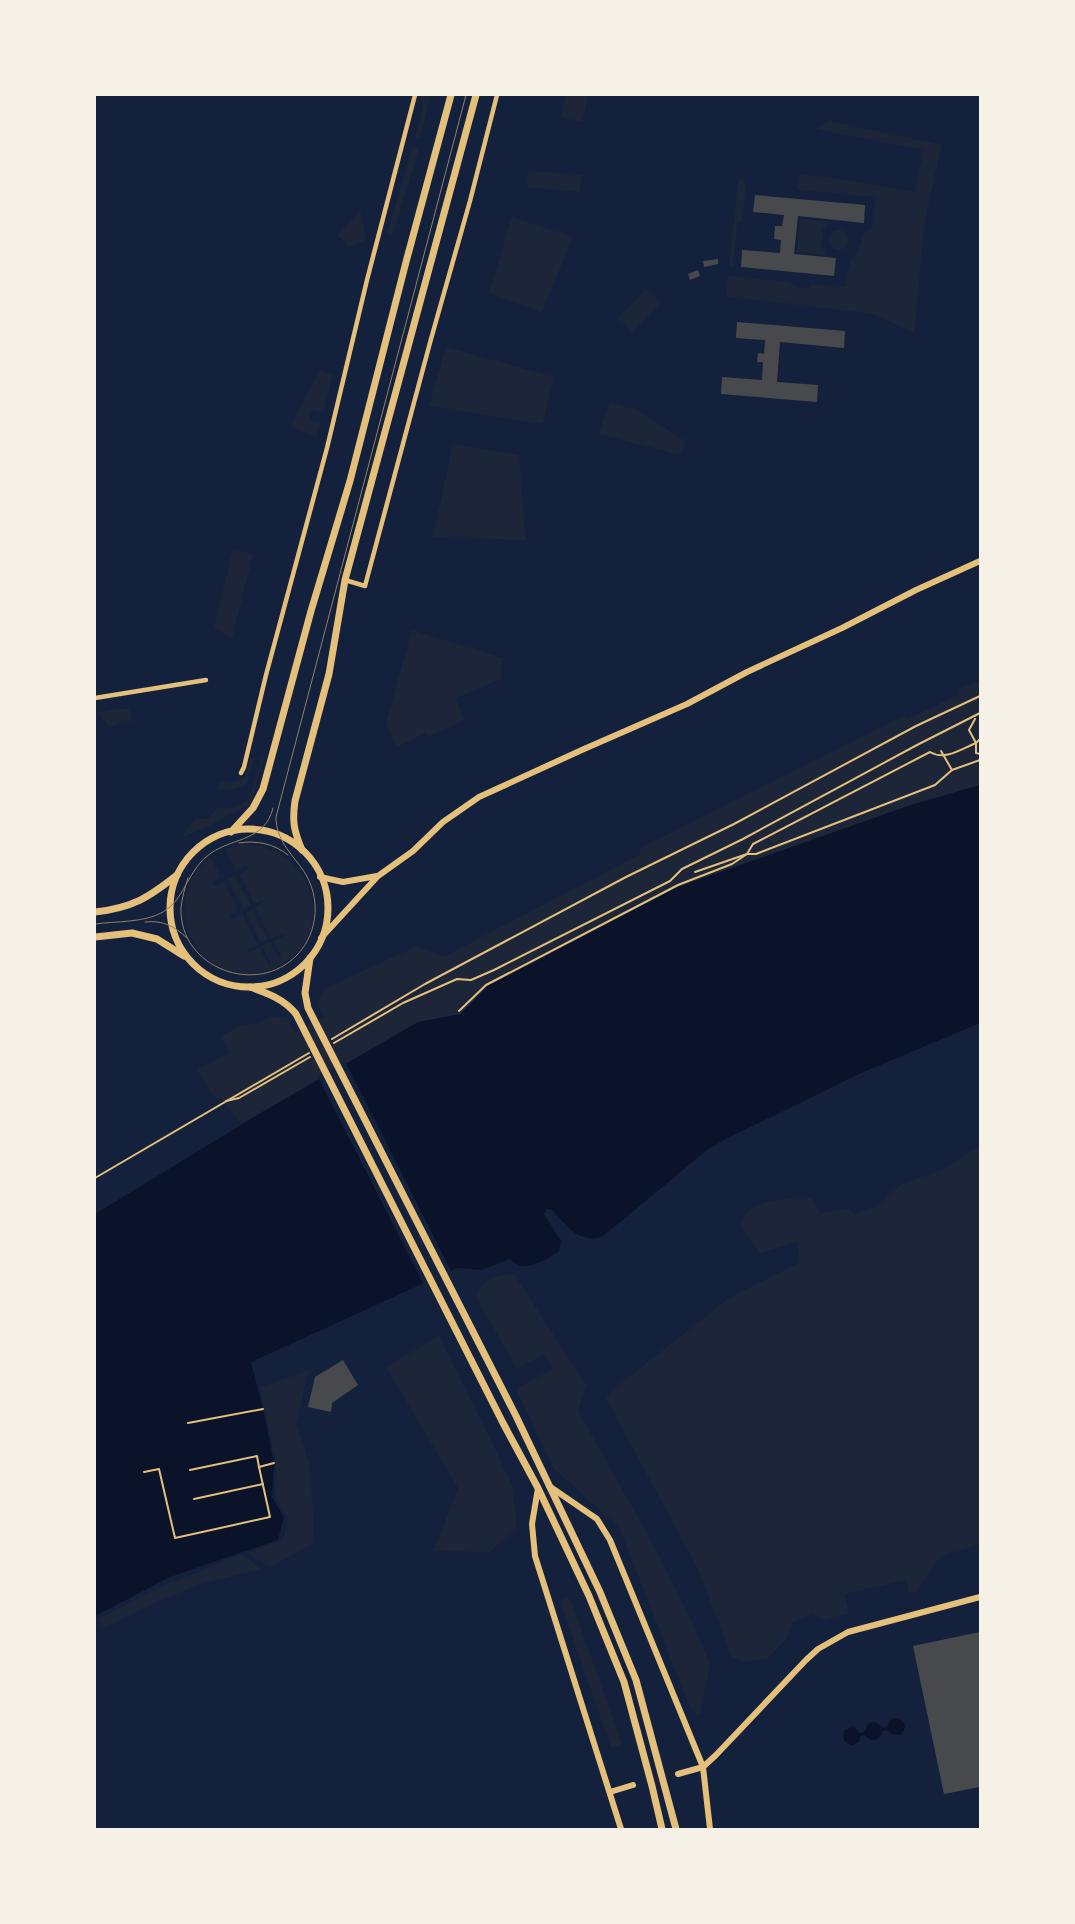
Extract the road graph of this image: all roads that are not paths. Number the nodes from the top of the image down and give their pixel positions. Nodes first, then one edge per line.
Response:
1 (415, 95) edge
2 (451, 95) edge
3 (476, 95) edge
4 (498, 95) edge
5 (980, 560) edge
6 (345, 580) junction
7 (206, 680) dead end
8 (95, 698) edge
9 (241, 774) dead end
10 (231, 832) junction
11 (302, 850) junction
12 (177, 875) junction
13 (378, 876) junction
14 (320, 877) junction
15 (95, 912) edge
16 (95, 936) edge
17 (321, 938) junction
18 (187, 957) junction
19 (310, 958) junction
20 (250, 987) junction
21 (548, 1486) junction
22 (538, 1488) junction
23 (980, 1597) edge
24 (703, 1767) junction
25 (678, 1774) dead end
26 (633, 1785) dead end
27 (610, 1792) junction
28 (621, 1829) edge
29 (662, 1829) edge
30 (676, 1829) edge
31 (710, 1829) edge

1 - 9 street
2 - 10 highway
3 - 6 highway
4 - 6 street
5 - 13 main road
6 - 11 highway
7 - 8 street
10 - 11 highway
10 - 12 highway
11 - 14 highway
12 - 15 highway
12 - 18 highway
13 - 14 main road
13 - 17 main road
14 - 17 highway
16 - 18 highway
17 - 19 highway
18 - 20 highway
19 - 20 highway
19 - 21 highway
20 - 22 highway
21 - 24 main road
21 - 30 highway
22 - 27 main road
22 - 29 highway
23 - 24 main road
24 - 25 main road
24 - 31 main road
26 - 27 main road
27 - 28 main road

